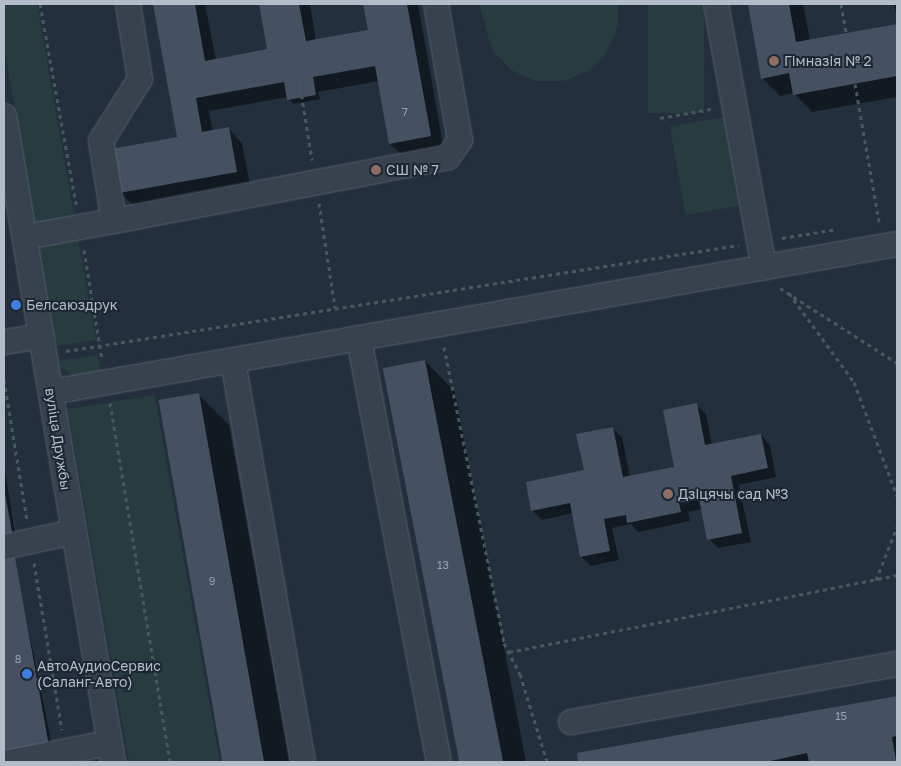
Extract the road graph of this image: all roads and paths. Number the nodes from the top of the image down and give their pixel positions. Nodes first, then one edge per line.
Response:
1 (128, 4) edge
2 (436, 4) edge
3 (716, 4) edge
4 (841, 4) edge
5 (846, 33) dead end
6 (298, 79) dead end
7 (855, 84) dead end
8 (734, 104) junction
9 (4, 116) edge
10 (660, 118) dead end
11 (315, 183) junction
12 (114, 221) junction
13 (888, 221) dead end
14 (879, 222) junction
15 (870, 224) dead end
16 (842, 228) dead end
17 (25, 237) junction
18 (759, 241) junction
19 (897, 244) edge
20 (764, 268) junction
21 (335, 308) junction
22 (440, 324) junction
23 (42, 336) junction
24 (359, 338) junction
25 (4, 342) edge
26 (64, 351) dead end
27 (233, 361) junction
28 (897, 363) edge
29 (4, 380) edge
30 (51, 392) junction
31 (897, 496) edge
32 (897, 527) edge
33 (73, 532) junction
34 (30, 540) junction
35 (4, 547) edge
36 (897, 576) edge
37 (876, 580) junction
38 (509, 652) junction
39 (897, 664) edge
40 (571, 722) dead end
41 (66, 748) junction
42 (111, 752) edge
43 (10, 762) edge
44 (303, 762) edge
45 (439, 762) edge
46 (547, 762) edge
47 (793, 762) edge
48 (800, 762) edge

1 - 12 street
2 - 11 street
3 - 8 street
4 - 5 path
6 - 11 path
7 - 14 path
8 - 10 path
8 - 18 street
9 - 17 street, вуліца Дружбы
11 - 12 street
11 - 21 path
12 - 17 street
13 - 14 path
14 - 15 path
16 - 18 path
17 - 23 street, вуліца Дружбы
18 - 20 street
18 - 21 path
19 - 20 street
20 - 22 street
21 - 26 path
22 - 24 street
22 - 38 path
23 - 25 street
23 - 30 street, вуліца Дружбы
24 - 27 street
24 - 45 street
27 - 30 street
27 - 44 street
28 - 31 path
29 - 34 path
30 - 33 street, вуліца Дружбы
32 - 37 path
33 - 34 street
33 - 42 street, вуліца Дружбы
34 - 35 street
34 - 41 path
36 - 37 path
37 - 38 path
38 - 46 path
39 - 40 street
41 - 42 street
41 - 43 street
47 - 48 path

